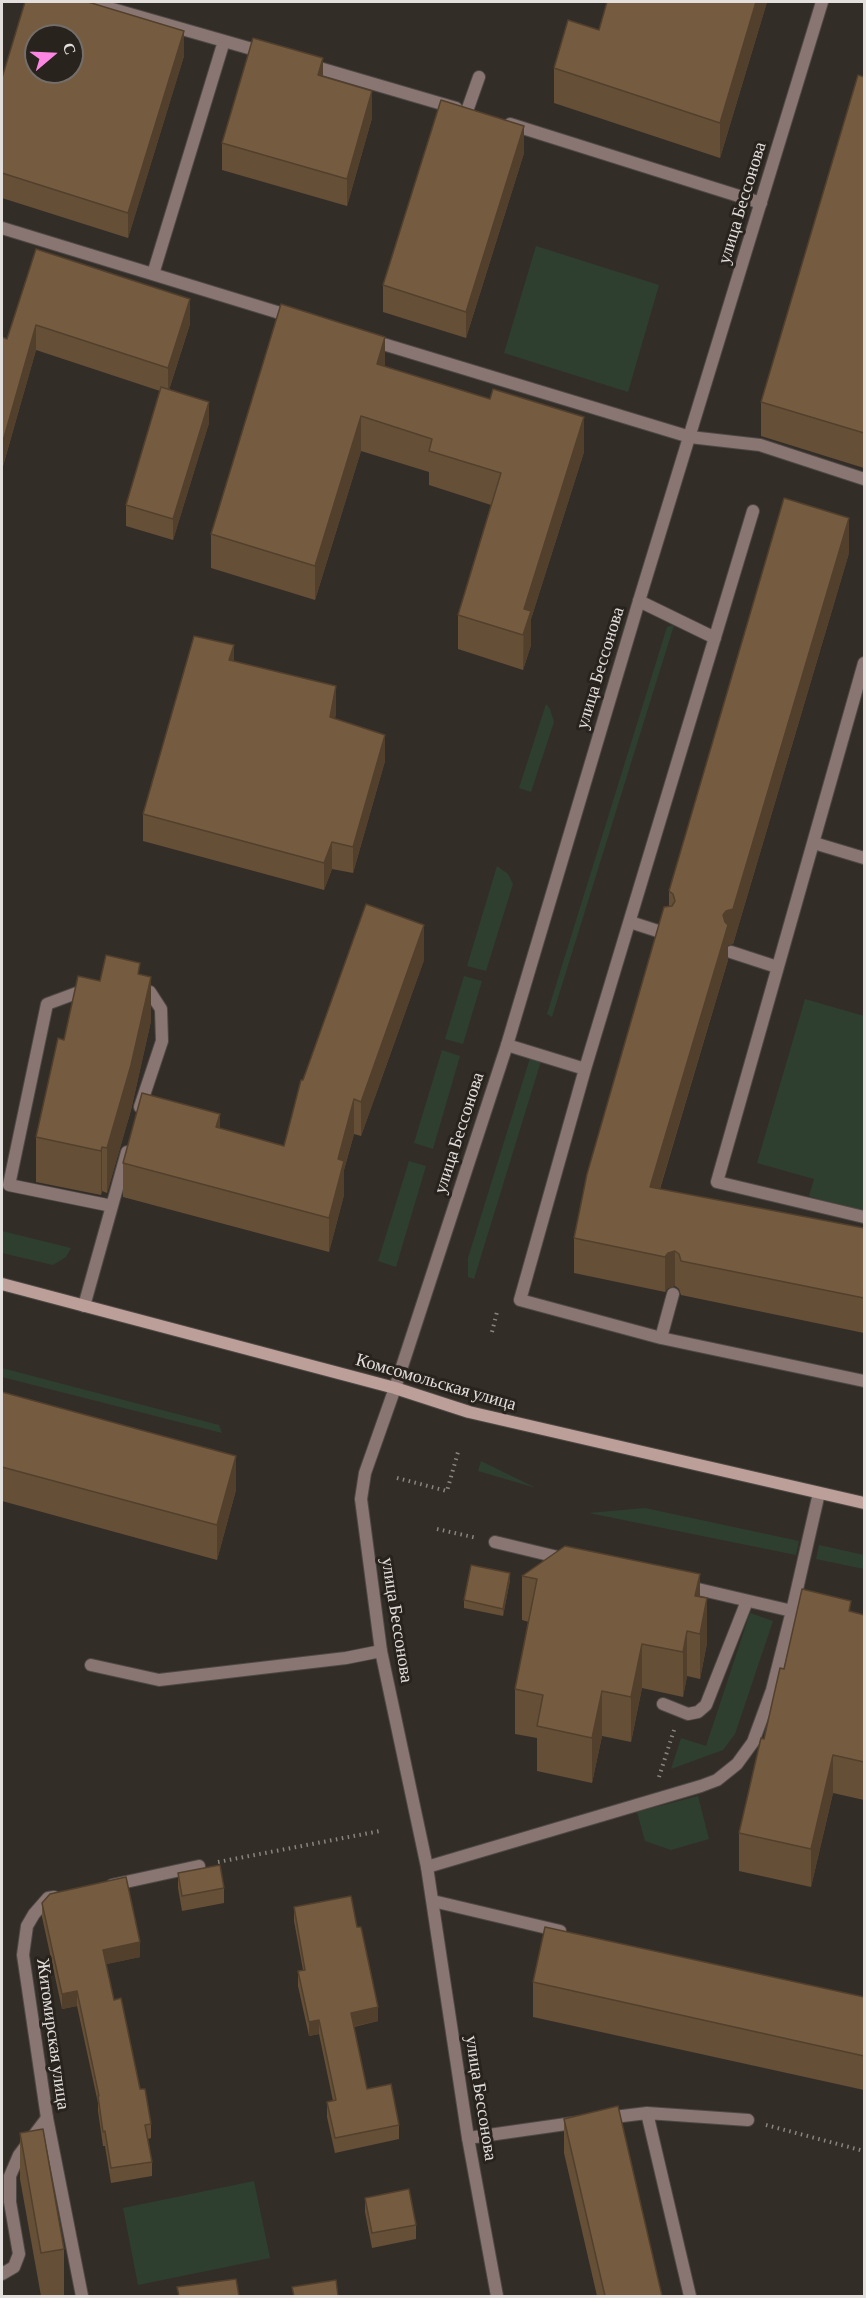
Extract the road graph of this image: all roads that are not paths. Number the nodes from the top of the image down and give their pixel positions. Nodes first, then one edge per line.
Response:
1 (88, 2) edge
2 (822, 2) edge
3 (120, 6) edge
4 (224, 40) junction
5 (279, 57) edge
6 (302, 63) edge
7 (479, 77) dead end
8 (501, 122) edge
9 (761, 203) junction
10 (2, 228) edge
11 (153, 274) junction
12 (300, 319) edge
13 (357, 336) edge
14 (690, 437) junction
15 (864, 479) edge
16 (753, 511) dead end
17 (639, 601) junction
18 (715, 638) junction
19 (864, 663) edge
20 (814, 843) junction
21 (864, 858) edge
22 (630, 922) junction
23 (667, 934) edge
24 (731, 952) dead end
25 (777, 967) junction
26 (100, 985) edge
27 (120, 987) edge
28 (507, 1045) junction
29 (585, 1069) junction
30 (136, 1120) edge
31 (130, 1141) edge
32 (112, 1206) junction
33 (864, 1217) edge
34 (2, 1284) edge
35 (674, 1294) dead end
36 (84, 1306) junction
37 (661, 1338) junction
38 (864, 1381) edge
39 (395, 1388) junction
40 (819, 1493) junction
41 (864, 1503) edge
42 (495, 1542) road end
43 (575, 1561) edge
44 (667, 1582) edge
45 (747, 1601) junction
46 (792, 1611) junction
47 (813, 1616) edge
48 (381, 1651) junction
49 (91, 1665) dead end
50 (663, 1704) dead end
51 (199, 1866) edge
52 (427, 1867) junction
53 (94, 1888) edge
54 (71, 1893) edge
55 (433, 1901) junction
56 (568, 1933) edge
57 (647, 2113) junction
58 (47, 2118) junction
59 (748, 2120) road end
60 (468, 2138) junction
61 (2, 2274) edge
62 (82, 2296) edge
63 (497, 2296) edge
64 (690, 2296) edge

1 - 3 street
2 - 9 street, улица Бессонова
3 - 4 street
4 - 5 street
4 - 11 street
6 - 7 street
8 - 9 street
9 - 14 street, улица Бессонова
10 - 11 street
11 - 12 street
13 - 14 street
14 - 15 street
14 - 17 street, улица Бессонова
16 - 18 street
17 - 18 street
17 - 28 street, улица Бессонова
18 - 22 street
19 - 20 street
20 - 21 street
20 - 25 street
22 - 23 street
22 - 29 street
24 - 25 street
25 - 33 street
26 - 32 street
27 - 30 street
28 - 29 street
28 - 39 street, улица Бессонова
29 - 37 street
31 - 32 street
32 - 36 street
34 - 36 main road, Комсомольская улица
35 - 37 street
36 - 39 main road, Комсомольская улица
37 - 38 street
39 - 40 main road, Комсомольская улица
39 - 48 street, улица Бессонова
40 - 41 main road, Комсомольская улица
40 - 46 street
42 - 43 street
44 - 45 street
45 - 46 street
45 - 50 street
46 - 47 street
46 - 52 street
48 - 49 street
48 - 52 street, улица Бессонова
51 - 53 street
52 - 55 street, улица Бессонова
54 - 58 street, Житомирская улица
55 - 56 street
55 - 60 street, улица Бессонова
57 - 59 street
57 - 60 street
57 - 64 street
58 - 61 street
58 - 62 street, Житомирская улица
60 - 63 street, улица Бессонова

